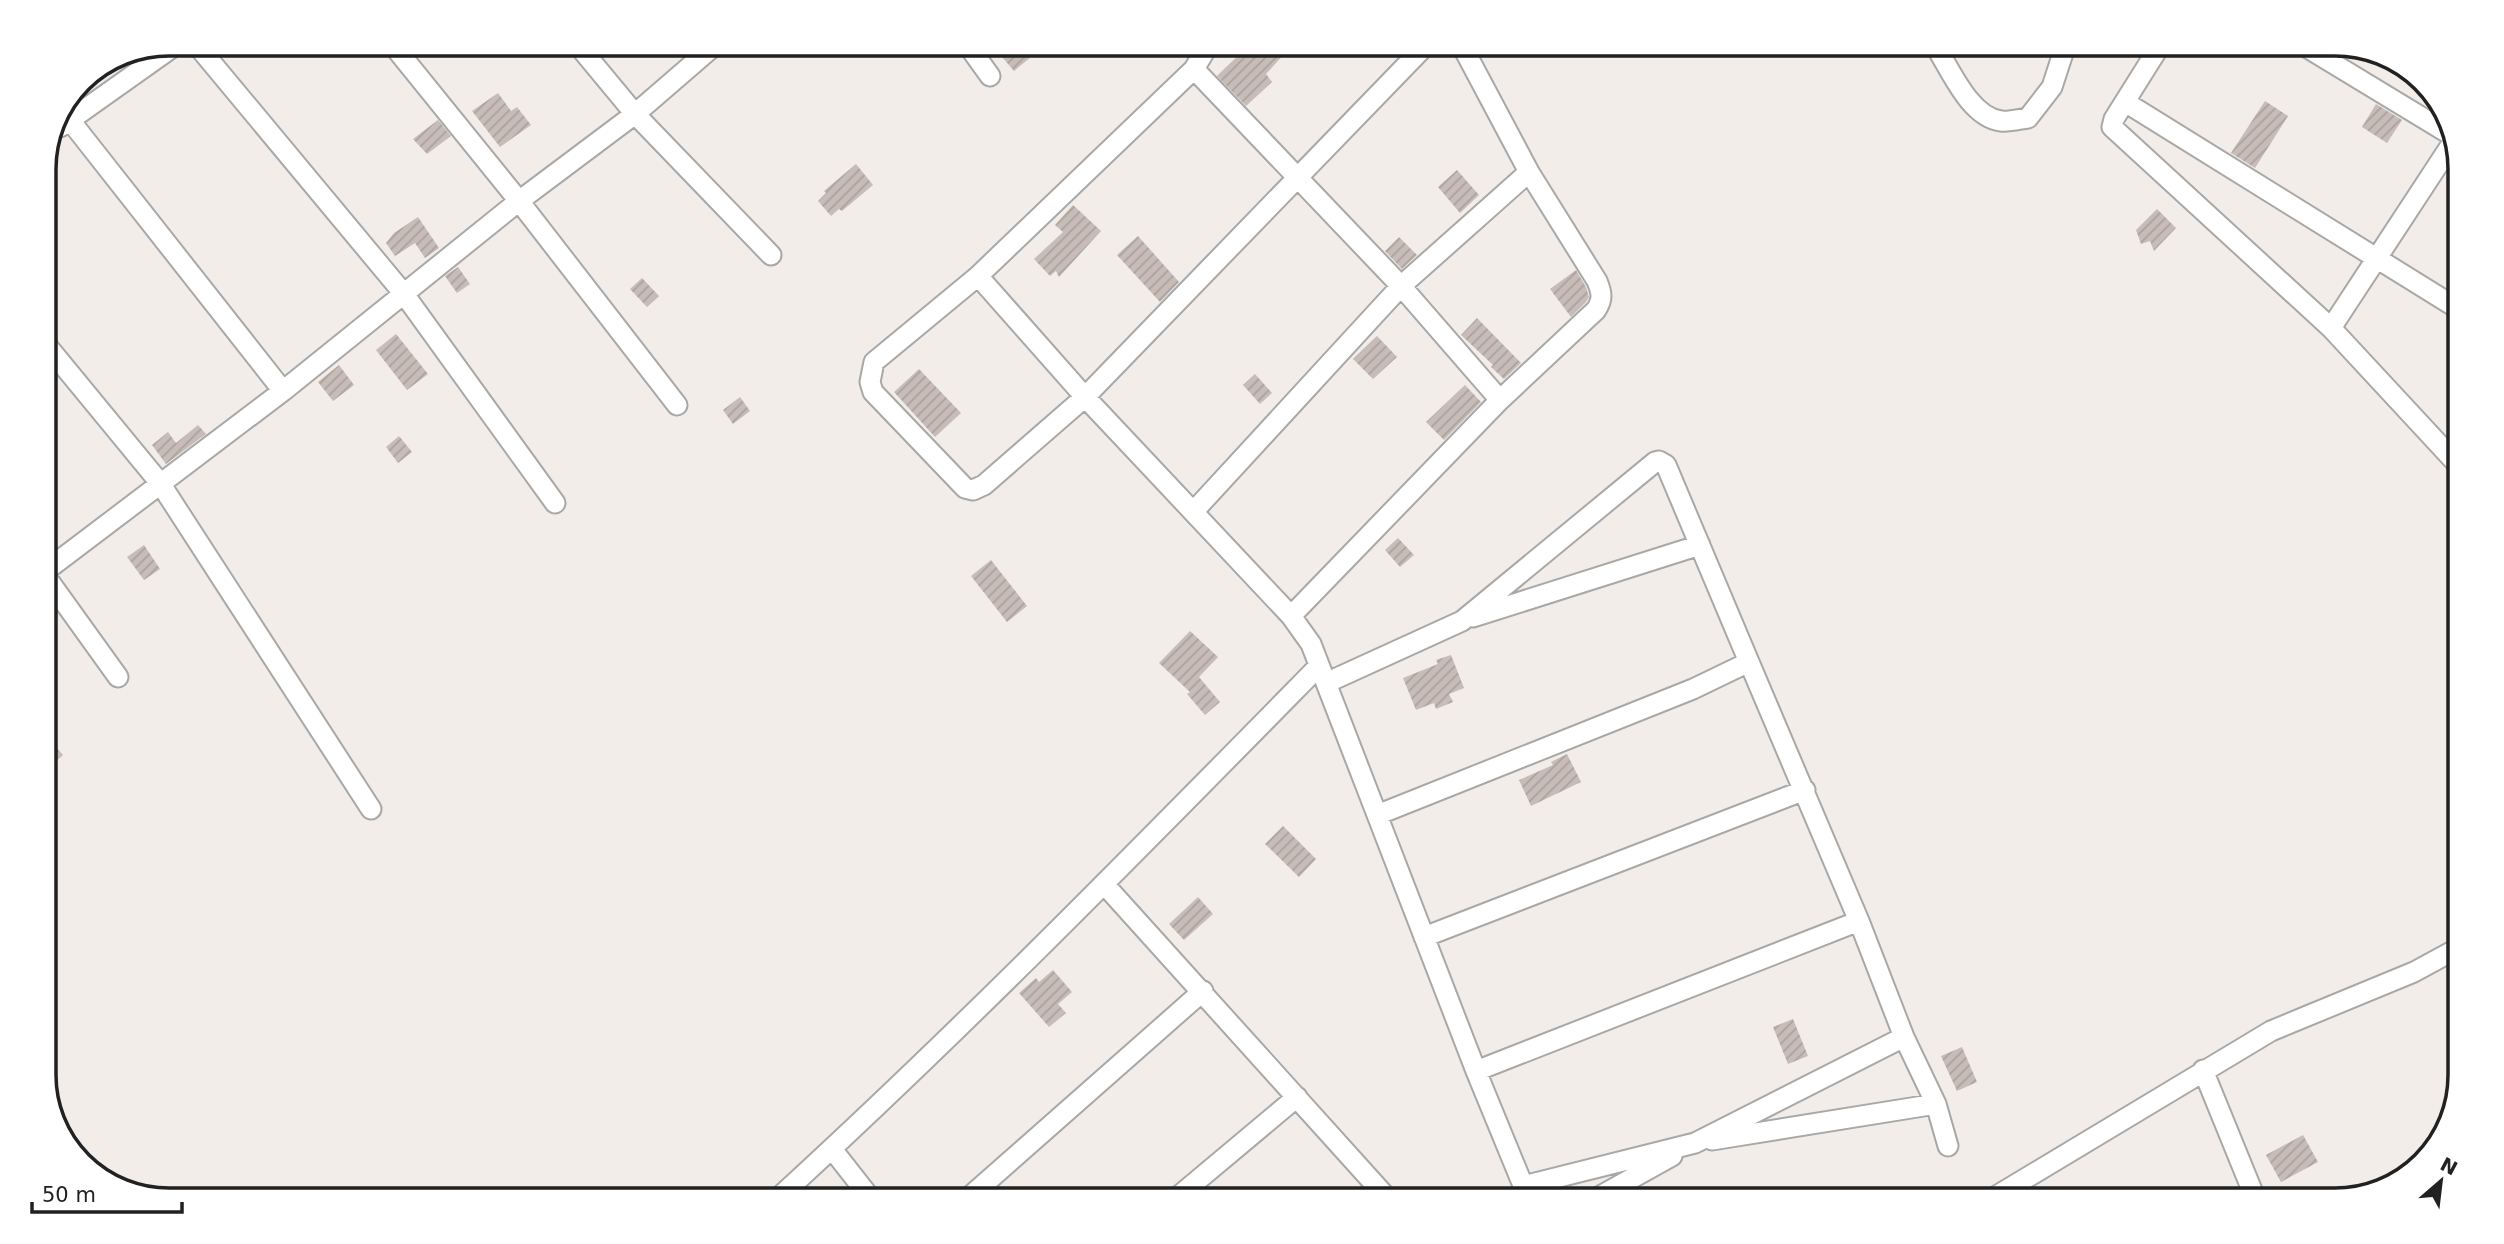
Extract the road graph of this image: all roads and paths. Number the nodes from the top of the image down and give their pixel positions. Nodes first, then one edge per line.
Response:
1 (206, 56) edge
2 (402, 56) edge
3 (587, 56) edge
4 (702, 56) edge
5 (976, 56) edge
6 (1202, 56) edge
7 (1416, 56) edge
8 (1467, 56) edge
9 (1941, 56) edge
10 (2062, 56) edge
11 (2154, 56) edge
12 (2321, 56) edge
13 (158, 57) edge
14 (1194, 69) junction
15 (990, 76) dead end
16 (2125, 102) junction
17 (635, 114) junction
18 (70, 117) edge
19 (67, 122) edge
20 (2440, 128) edge
21 (2447, 152) edge
22 (1529, 172) junction
23 (1298, 179) junction
24 (519, 201) junction
25 (771, 255) dead end
26 (2376, 258) junction
27 (978, 276) junction
28 (1401, 286) junction
29 (404, 294) junction
30 (2448, 303) edge
31 (2331, 328) junction
32 (56, 357) edge
33 (283, 391) junction
34 (1085, 397) junction
35 (1500, 400) junction
36 (677, 405) dead end
37 (2448, 454) edge
38 (160, 483) junction
39 (555, 503) dead end
40 (1194, 511) junction
41 (1700, 545) junction
42 (56, 564) edge
43 (56, 590) edge
44 (1291, 616) junction
45 (1462, 621) junction
46 (1749, 662) junction
47 (1322, 674) junction
48 (118, 677) dead end
49 (1805, 790) junction
50 (371, 809) dead end
51 (1377, 815) junction
52 (1104, 884) junction
53 (1859, 921) junction
54 (1424, 937) junction
55 (2448, 954) edge
56 (1203, 991) junction
57 (1904, 1037) junction
58 (2203, 1070) junction
59 (1476, 1071) junction
60 (1297, 1097) junction
61 (1936, 1104) junction
62 (1695, 1143) junction
63 (1948, 1146) dead end
64 (832, 1149) junction
65 (789, 1188) edge
66 (863, 1188) edge
67 (981, 1188) edge
68 (1188, 1188) edge
69 (1375, 1188) edge
70 (1524, 1188) edge
71 (1543, 1188) edge
72 (1614, 1188) edge
73 (2009, 1188) edge
74 (2251, 1188) edge

1 - 29 street
2 - 24 street
3 - 17 street
4 - 17 street
5 - 15 street
6 - 14 street
7 - 23 street
8 - 22 street
9 - 10 street
11 - 16 street
12 - 20 street
13 - 18 street
14 - 23 street
14 - 27 street
16 - 26 street
16 - 31 street
17 - 24 street
17 - 25 street
19 - 33 street
21 - 26 street
22 - 28 street
22 - 35 street
23 - 28 street
23 - 34 street
24 - 29 street
24 - 36 street
26 - 30 street
26 - 31 street
27 - 34 street
27 - 34 street
28 - 35 street
28 - 40 street
29 - 33 street
29 - 39 street
31 - 37 street
32 - 38 street
33 - 38 street
34 - 40 street
35 - 44 street
38 - 42 street
38 - 50 street
40 - 44 street
41 - 45 street
41 - 45 street
41 - 46 street
43 - 48 street
44 - 47 street
45 - 47 street
46 - 49 street
46 - 51 street
47 - 51 street
47 - 52 street
49 - 53 street
49 - 54 street
51 - 54 street
52 - 56 street
52 - 64 street
53 - 57 street
53 - 59 street
54 - 59 street
55 - 58 street
56 - 60 street
56 - 67 street
57 - 61 street
57 - 62 street
58 - 73 street
58 - 74 street
59 - 70 street
60 - 68 street
60 - 69 street
61 - 62 street
61 - 63 street
62 - 71 street
62 - 72 street
64 - 65 street
64 - 66 street

